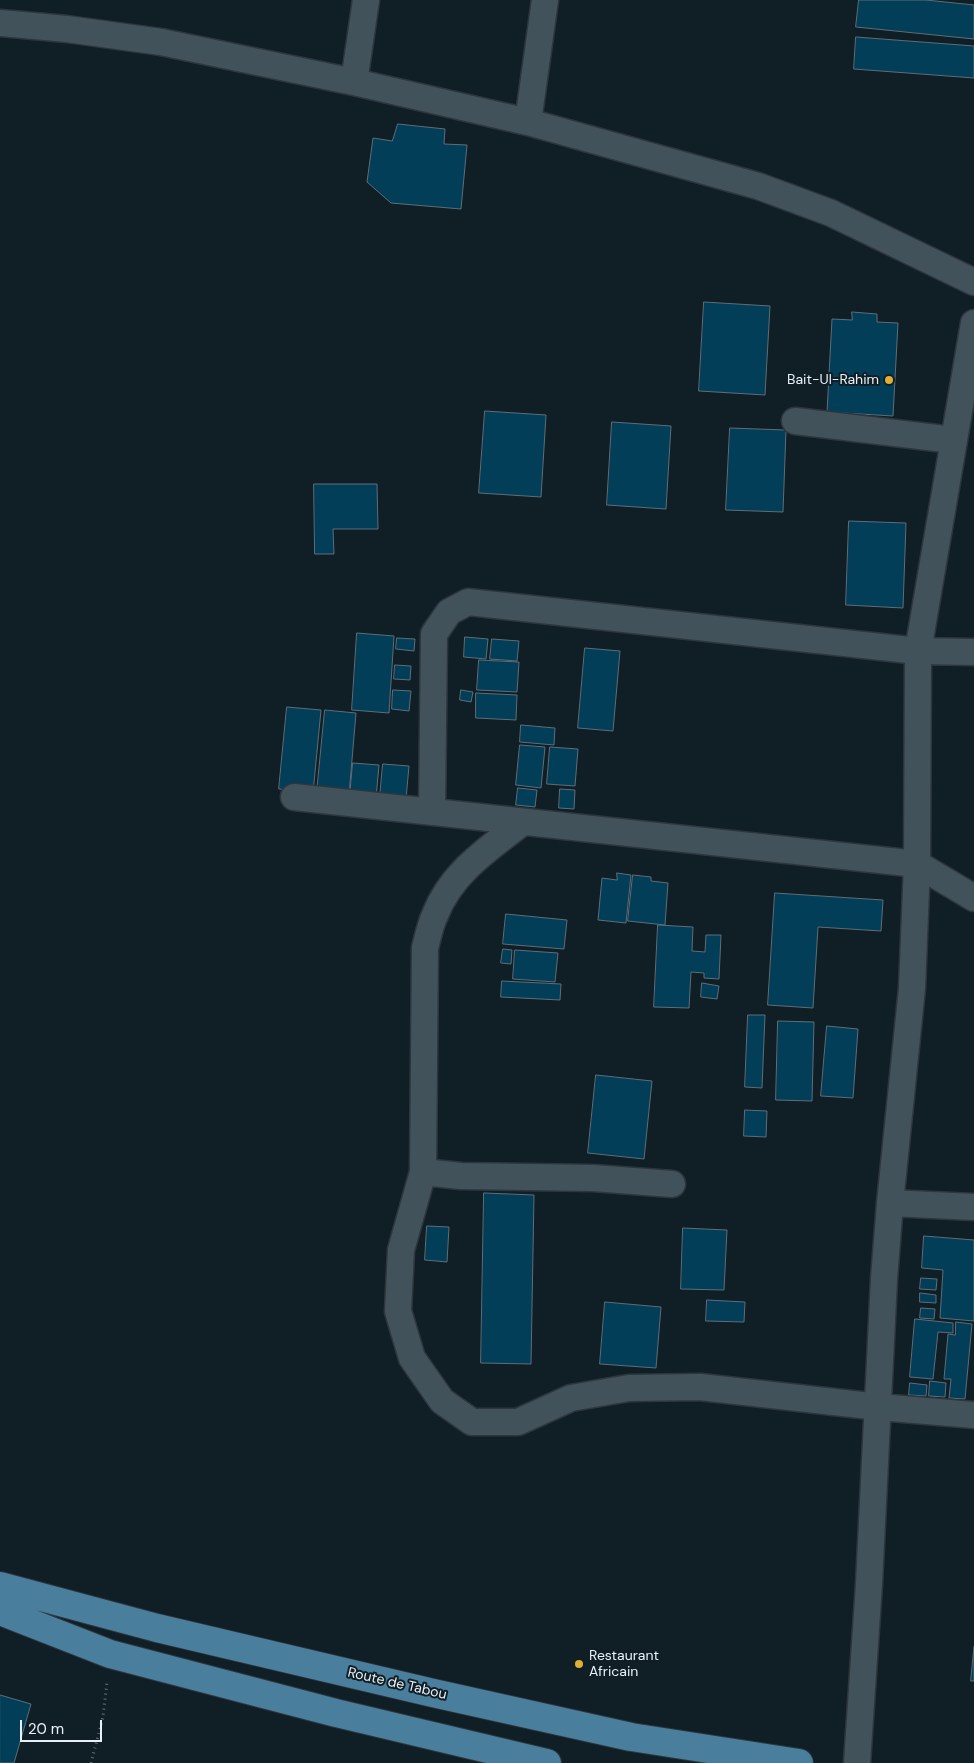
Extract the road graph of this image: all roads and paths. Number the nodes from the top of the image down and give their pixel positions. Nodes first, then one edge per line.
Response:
1 (366, 0) edge
2 (545, 0) edge
3 (0, 23) edge
4 (354, 82) junction
5 (528, 122) junction
6 (974, 282) edge
7 (974, 323) edge
8 (795, 421) dead end
9 (953, 440) junction
10 (918, 651) junction
11 (974, 652) edge
12 (294, 797) dead end
13 (432, 812) junction
14 (523, 822) junction
15 (917, 864) junction
16 (974, 898) edge
17 (424, 1172) junction
18 (672, 1184) dead end
19 (890, 1203) junction
20 (974, 1207) edge
21 (879, 1407) junction
22 (974, 1415) edge
23 (0, 1586) edge
24 (0, 1611) edge
25 (110, 1654) junction
26 (91, 1763) edge
27 (547, 1763) edge
28 (799, 1763) edge
29 (857, 1763) edge

1 - 4 street
2 - 5 street
3 - 4 street
4 - 5 street
5 - 6 street
7 - 9 street
8 - 9 street
9 - 10 street
10 - 11 street
10 - 13 street
10 - 15 street
12 - 13 street
13 - 14 street
14 - 15 street
14 - 17 street
15 - 16 street
15 - 19 street
17 - 18 street
17 - 21 street
19 - 20 street
19 - 21 street
21 - 22 street
21 - 29 street
23 - 28 main road, Route de Tabou
24 - 25 main road
25 - 26 path
25 - 27 main road

